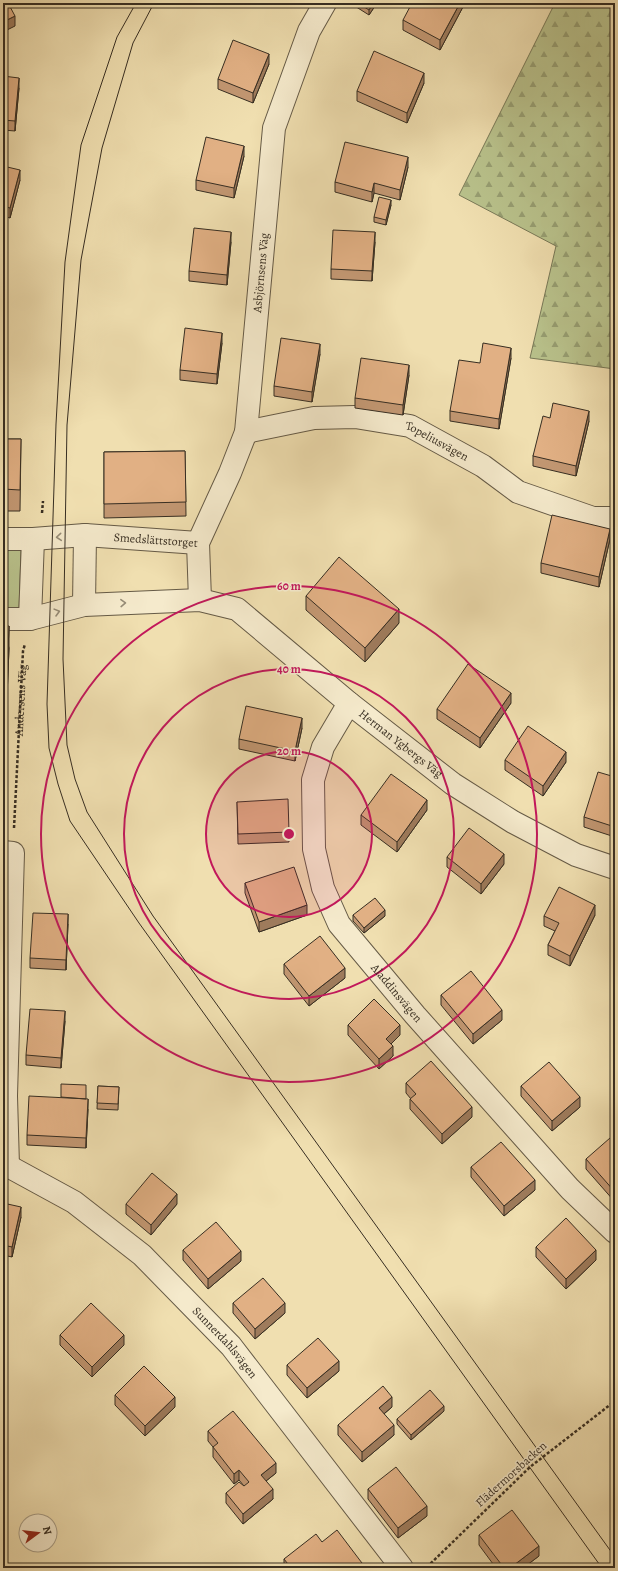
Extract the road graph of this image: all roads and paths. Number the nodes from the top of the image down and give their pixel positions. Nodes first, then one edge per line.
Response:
1 (325, 3) edge
2 (246, 432) junction
3 (615, 518) edge
4 (85, 535) junction
5 (3, 539) edge
6 (33, 539) junction
7 (198, 543) junction
8 (200, 600) junction
9 (84, 604) junction
10 (3, 619) edge
11 (30, 619) junction
12 (349, 703) junction
13 (8, 852) edge
14 (615, 868) edge
15 (5, 1166) edge
16 (615, 1232) edge
17 (615, 1401) edge
18 (402, 1568) edge
19 (426, 1568) edge

1 - 2 street, Asbjörnsens Väg
2 - 3 street, Topeliusvägen
2 - 7 street, Asbjörnsens Väg
4 -> 6 street, Smedslättstorget
4 - 7 street, Smedslättstorget
4 - 9 street
5 - 6 street, Smedslättstorget
6 - 11 street
7 - 8 street, Smedslättstorget
9 -> 8 street
8 - 12 street, Herman Ygbergs Väg
11 -> 9 street
10 - 11 street
11 - 13 path, Andersens Väg
12 - 14 street, Herman Ygbergs Väg
12 - 16 street, Aladdinsvägen
13 - 15 street
15 - 18 street, Sunnerdahlsvägen
17 - 19 path, Flädermorsbacken

